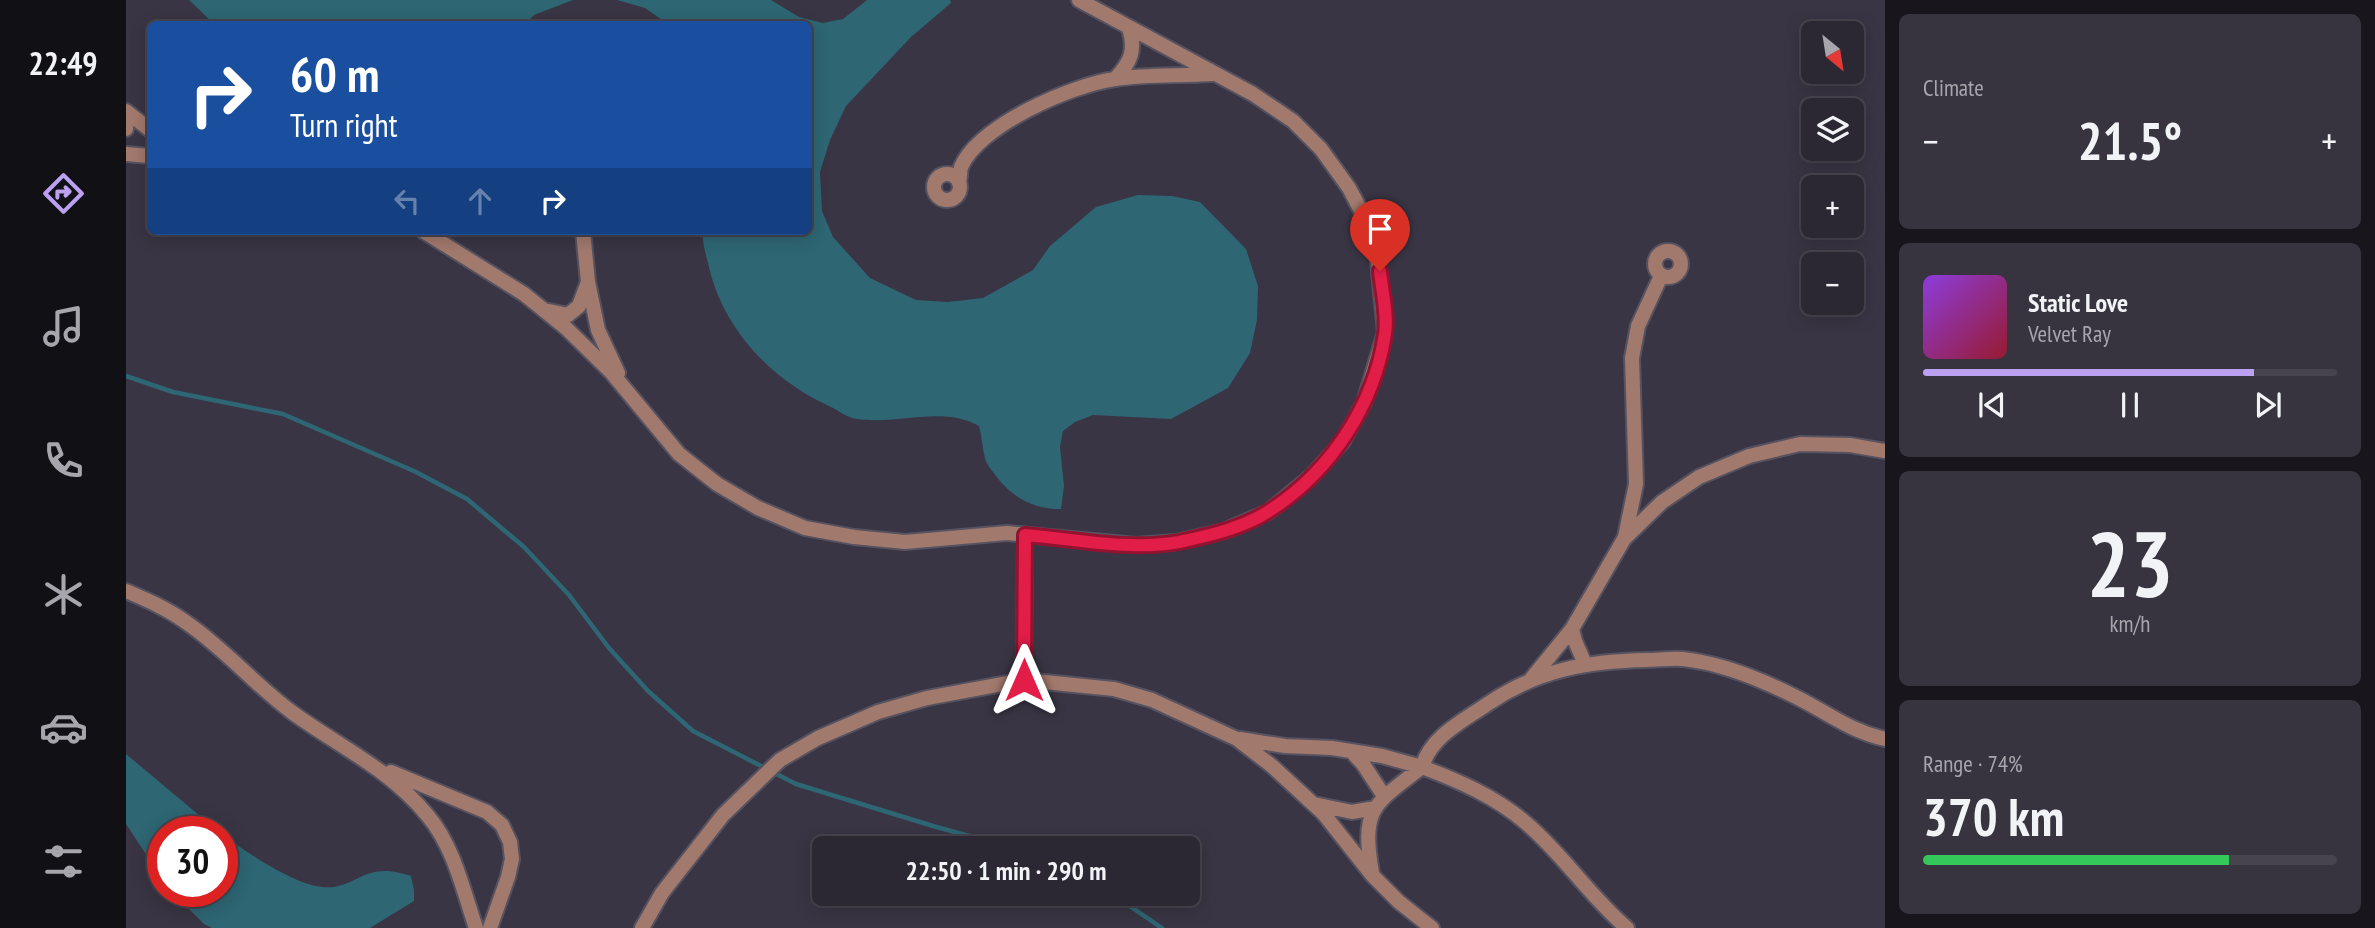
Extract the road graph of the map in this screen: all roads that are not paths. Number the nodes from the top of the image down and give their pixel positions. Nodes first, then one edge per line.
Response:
1 (1079, 0) edge
2 (1129, 28) junction
3 (1213, 74) junction
4 (1115, 79) junction
5 (126, 112) edge
6 (147, 128) edge
7 (126, 129) edge
8 (126, 154) edge
9 (147, 156) edge
10 (960, 176) junction
11 (430, 235) edge
12 (583, 235) edge
13 (1661, 276) dead end
14 (588, 282) junction
15 (544, 310) junction
16 (624, 387) junction
17 (1885, 451) edge
18 (1636, 484) junction
19 (1662, 502) junction
20 (1025, 535) junction
21 (1624, 539) junction
22 (126, 591) edge
23 (1572, 629) junction
24 (1585, 664) junction
25 (1531, 678) junction
26 (1024, 680) junction
27 (1237, 739) junction
28 (1885, 739) edge
29 (1352, 752) junction
30 (371, 763) junction
31 (1422, 767) junction
32 (1379, 802) junction
33 (1313, 804) junction
34 (1372, 875) junction
35 (476, 928) edge
36 (490, 928) edge
37 (642, 928) edge
38 (1432, 928) edge
39 (1626, 928) edge

1 - 2 street
2 - 3 street
2 - 4 street
3 - 4 street
3 - 20 street
4 - 10 street
5 - 6 street
5 - 7 street
8 - 9 street
10 - 10 street
11 - 15 street
12 - 14 street
13 - 18 street
14 - 15 street
14 - 16 street
15 - 16 street
16 - 20 street
17 - 19 street
18 - 19 street
18 - 21 street
19 - 21 street
20 - 26 street
21 - 23 street
22 - 30 street
23 - 24 street
23 - 25 street
24 - 25 street
24 - 28 street
25 - 31 street
26 - 27 street
26 - 37 street
27 - 29 street
27 - 33 street
29 - 31 street
29 - 32 street
30 - 35 street
30 - 36 street
31 - 32 street
31 - 39 street
32 - 33 street
32 - 34 street
33 - 34 street
34 - 38 street

